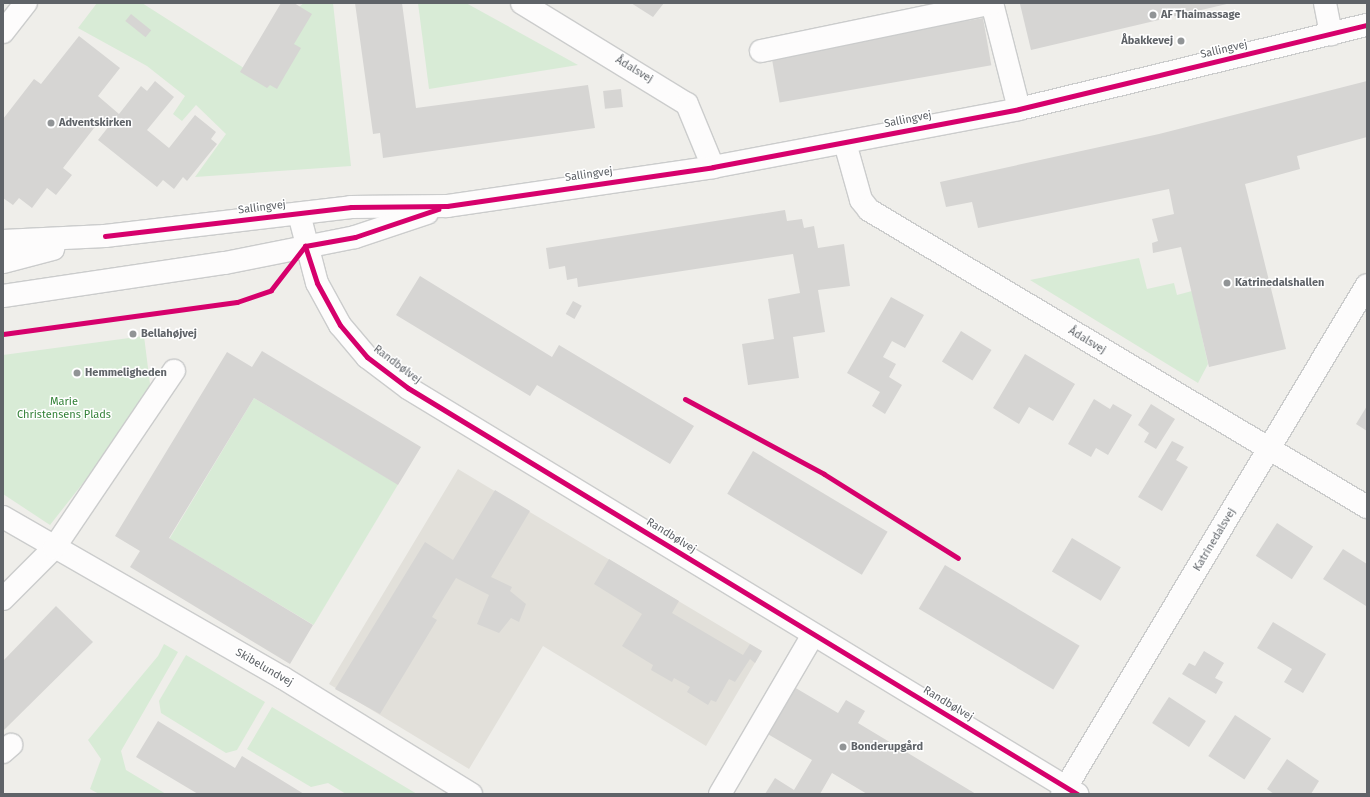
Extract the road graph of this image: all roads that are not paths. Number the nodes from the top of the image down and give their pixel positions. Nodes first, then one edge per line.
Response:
1 (26, 3) edge
2 (522, 3) edge
3 (992, 3) edge
4 (1325, 3) edge
5 (1367, 25) edge
6 (3, 32) edge
7 (1332, 34) junction
8 (760, 51) dead end
9 (1019, 109) junction
10 (846, 143) junction
11 (713, 167) junction
12 (447, 206) junction
13 (299, 214) junction
14 (105, 236) junction
15 (3, 241) edge
16 (305, 246) junction
17 (3, 262) edge
18 (1367, 285) edge
19 (3, 296) edge
20 (174, 371) dead end
21 (1268, 448) junction
22 (1367, 507) edge
23 (3, 517) edge
24 (54, 548) junction
25 (3, 599) edge
26 (813, 635) junction
27 (1069, 792) edge
28 (471, 794) edge
29 (720, 794) edge

1 - 6 street
2 - 11 street, Ådalsvej
3 - 8 street
3 - 9 street
4 - 7 street
5 - 7 street, Sallingvej
7 - 9 street, Sallingvej
9 - 10 street, Sallingvej
10 - 11 street, Sallingvej
10 - 21 street, Ådalsvej
11 - 12 street, Sallingvej
12 - 13 street, Sallingvej
12 - 16 street, Sallingvej
13 - 14 street, Sallingvej
13 - 16 street, Randbølvej
14 - 15 street, Sallingvej
14 - 17 street
16 - 19 street, Sallingvej
16 - 26 street, Randbølvej
18 - 21 street, Katrinedalsvej
20 - 24 street
21 - 22 street, Ådalsvej
21 - 27 street, Katrinedalsvej
23 - 24 street, Skibelundvej
24 - 25 street
24 - 28 street, Skibelundvej
26 - 27 street, Randbølvej
26 - 29 street

